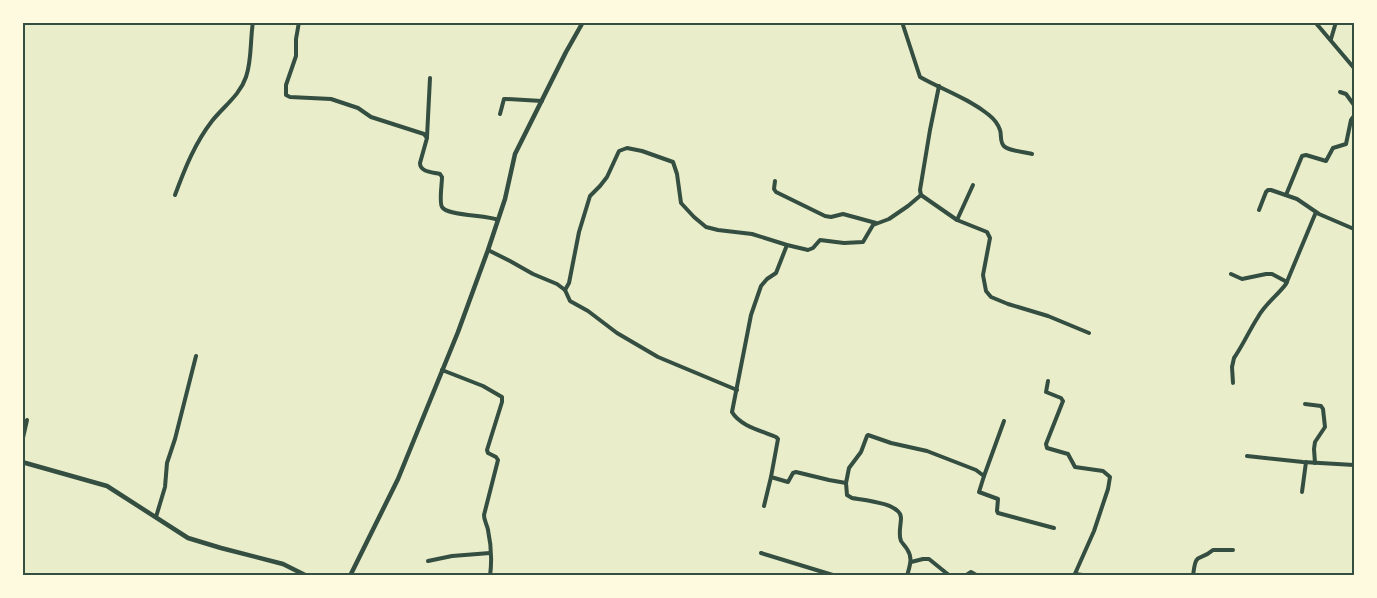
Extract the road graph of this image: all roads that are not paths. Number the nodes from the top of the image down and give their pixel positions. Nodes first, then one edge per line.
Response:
1 (253, 22) edge
2 (299, 22) edge
3 (583, 22) edge
4 (902, 22) edge
5 (1315, 22) edge
6 (1336, 22) edge
7 (1330, 40) junction
8 (1354, 68) edge
9 (430, 78) dead end
10 (939, 86) junction
11 (1340, 92) dead end
12 (542, 101) junction
13 (1354, 105) edge
14 (500, 114) dead end
15 (1354, 116) edge
16 (427, 138) junction
17 (1032, 154) dead end
18 (775, 181) dead end
19 (973, 185) dead end
20 (175, 195) dead end
21 (921, 195) junction
22 (1286, 195) junction
23 (1259, 210) dead end
24 (1316, 212) junction
25 (498, 220) junction
26 (957, 220) junction
27 (877, 223) junction
28 (1354, 229) edge
29 (787, 245) junction
30 (488, 250) junction
31 (1231, 274) dead end
32 (1287, 282) junction
33 (565, 290) junction
34 (1089, 333) dead end
35 (196, 356) dead end
36 (442, 370) junction
37 (1048, 381) dead end
38 (1233, 383) dead end
39 (737, 390) junction
40 (1305, 404) dead end
41 (27, 420) dead end
42 (1004, 421) dead end
43 (22, 442) edge
44 (1247, 456) dead end
45 (22, 462) edge
46 (1306, 462) junction
47 (1315, 462) junction
48 (1354, 465) edge
49 (984, 476) junction
50 (771, 477) junction
51 (846, 483) junction
52 (1302, 492) dead end
53 (764, 507) dead end
54 (156, 517) junction
55 (1054, 528) dead end
56 (1233, 550) dead end
57 (490, 553) junction
58 (761, 554) dead end
59 (428, 561) dead end
60 (911, 562) junction
61 (1075, 575) edge
62 (307, 576) edge
63 (350, 576) edge
64 (490, 576) edge
65 (836, 576) edge
66 (907, 576) edge
67 (950, 576) edge
68 (965, 576) edge
69 (978, 576) edge
70 (1090, 576) edge
71 (1193, 576) edge

1 - 20 street
2 - 16 street
3 - 12 street
4 - 10 street
5 - 7 street
6 - 7 street
7 - 8 street
9 - 16 street
10 - 17 street
10 - 21 street
11 - 13 street
12 - 14 street
12 - 25 street
15 - 22 street
16 - 25 street
18 - 27 street
19 - 26 street
21 - 26 street
21 - 27 street
22 - 23 street
22 - 24 street
24 - 28 street
24 - 32 street
25 - 30 street
26 - 34 street
27 - 29 street
29 - 33 street
29 - 39 street
30 - 33 street
30 - 36 street
31 - 32 street
32 - 38 street
33 - 39 street
35 - 54 street
36 - 57 street
36 - 63 street
37 - 61 street
39 - 50 street
40 - 47 street
41 - 43 street
42 - 49 street
44 - 46 street
45 - 54 street
46 - 47 street
46 - 52 street
47 - 48 street
49 - 51 street
49 - 55 street
50 - 51 street
50 - 53 street
51 - 60 street
54 - 62 street
56 - 71 street
57 - 59 street
57 - 64 street
58 - 65 street
60 - 66 street
60 - 67 street
61 - 70 street
68 - 69 street

